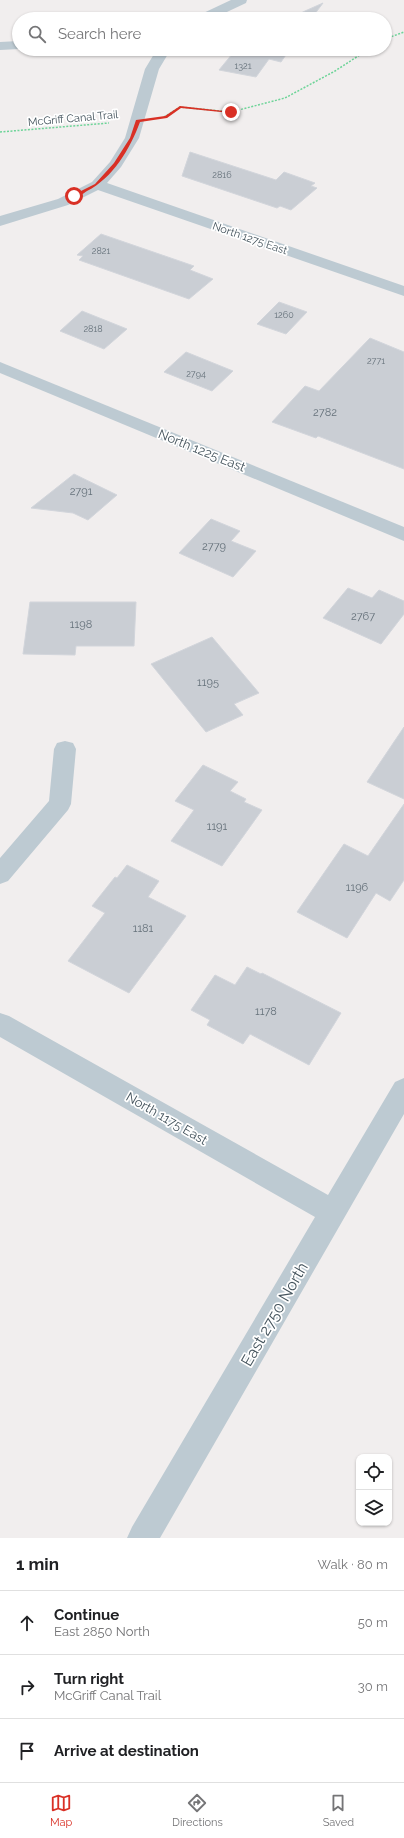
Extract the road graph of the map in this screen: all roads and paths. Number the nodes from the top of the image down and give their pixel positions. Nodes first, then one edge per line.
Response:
1 (242, 0) edge
2 (217, 12) edge
3 (404, 32) edge
4 (392, 36) edge
5 (12, 45) edge
6 (0, 46) edge
7 (160, 56) edge
8 (358, 56) edge
9 (138, 121) junction
10 (0, 132) edge
11 (97, 185) junction
12 (0, 221) edge
13 (404, 291) edge
14 (0, 367) edge
15 (404, 534) edge
16 (65, 749) dead end
17 (0, 874) edge
18 (0, 1024) edge
19 (404, 1090) edge
20 (333, 1213) junction
21 (144, 1538) edge

1 - 2 street
3 - 4 path
5 - 6 street
7 - 9 street
8 - 9 path, McGriff Canal Trail
9 - 10 path, McGriff Canal Trail
9 - 11 street
11 - 12 street
11 - 13 street, North 1275 East
14 - 15 street, North 1225 East
16 - 17 street
18 - 20 street, North 1175 East
19 - 20 street, East 2750 North
20 - 21 street, East 2750 North

